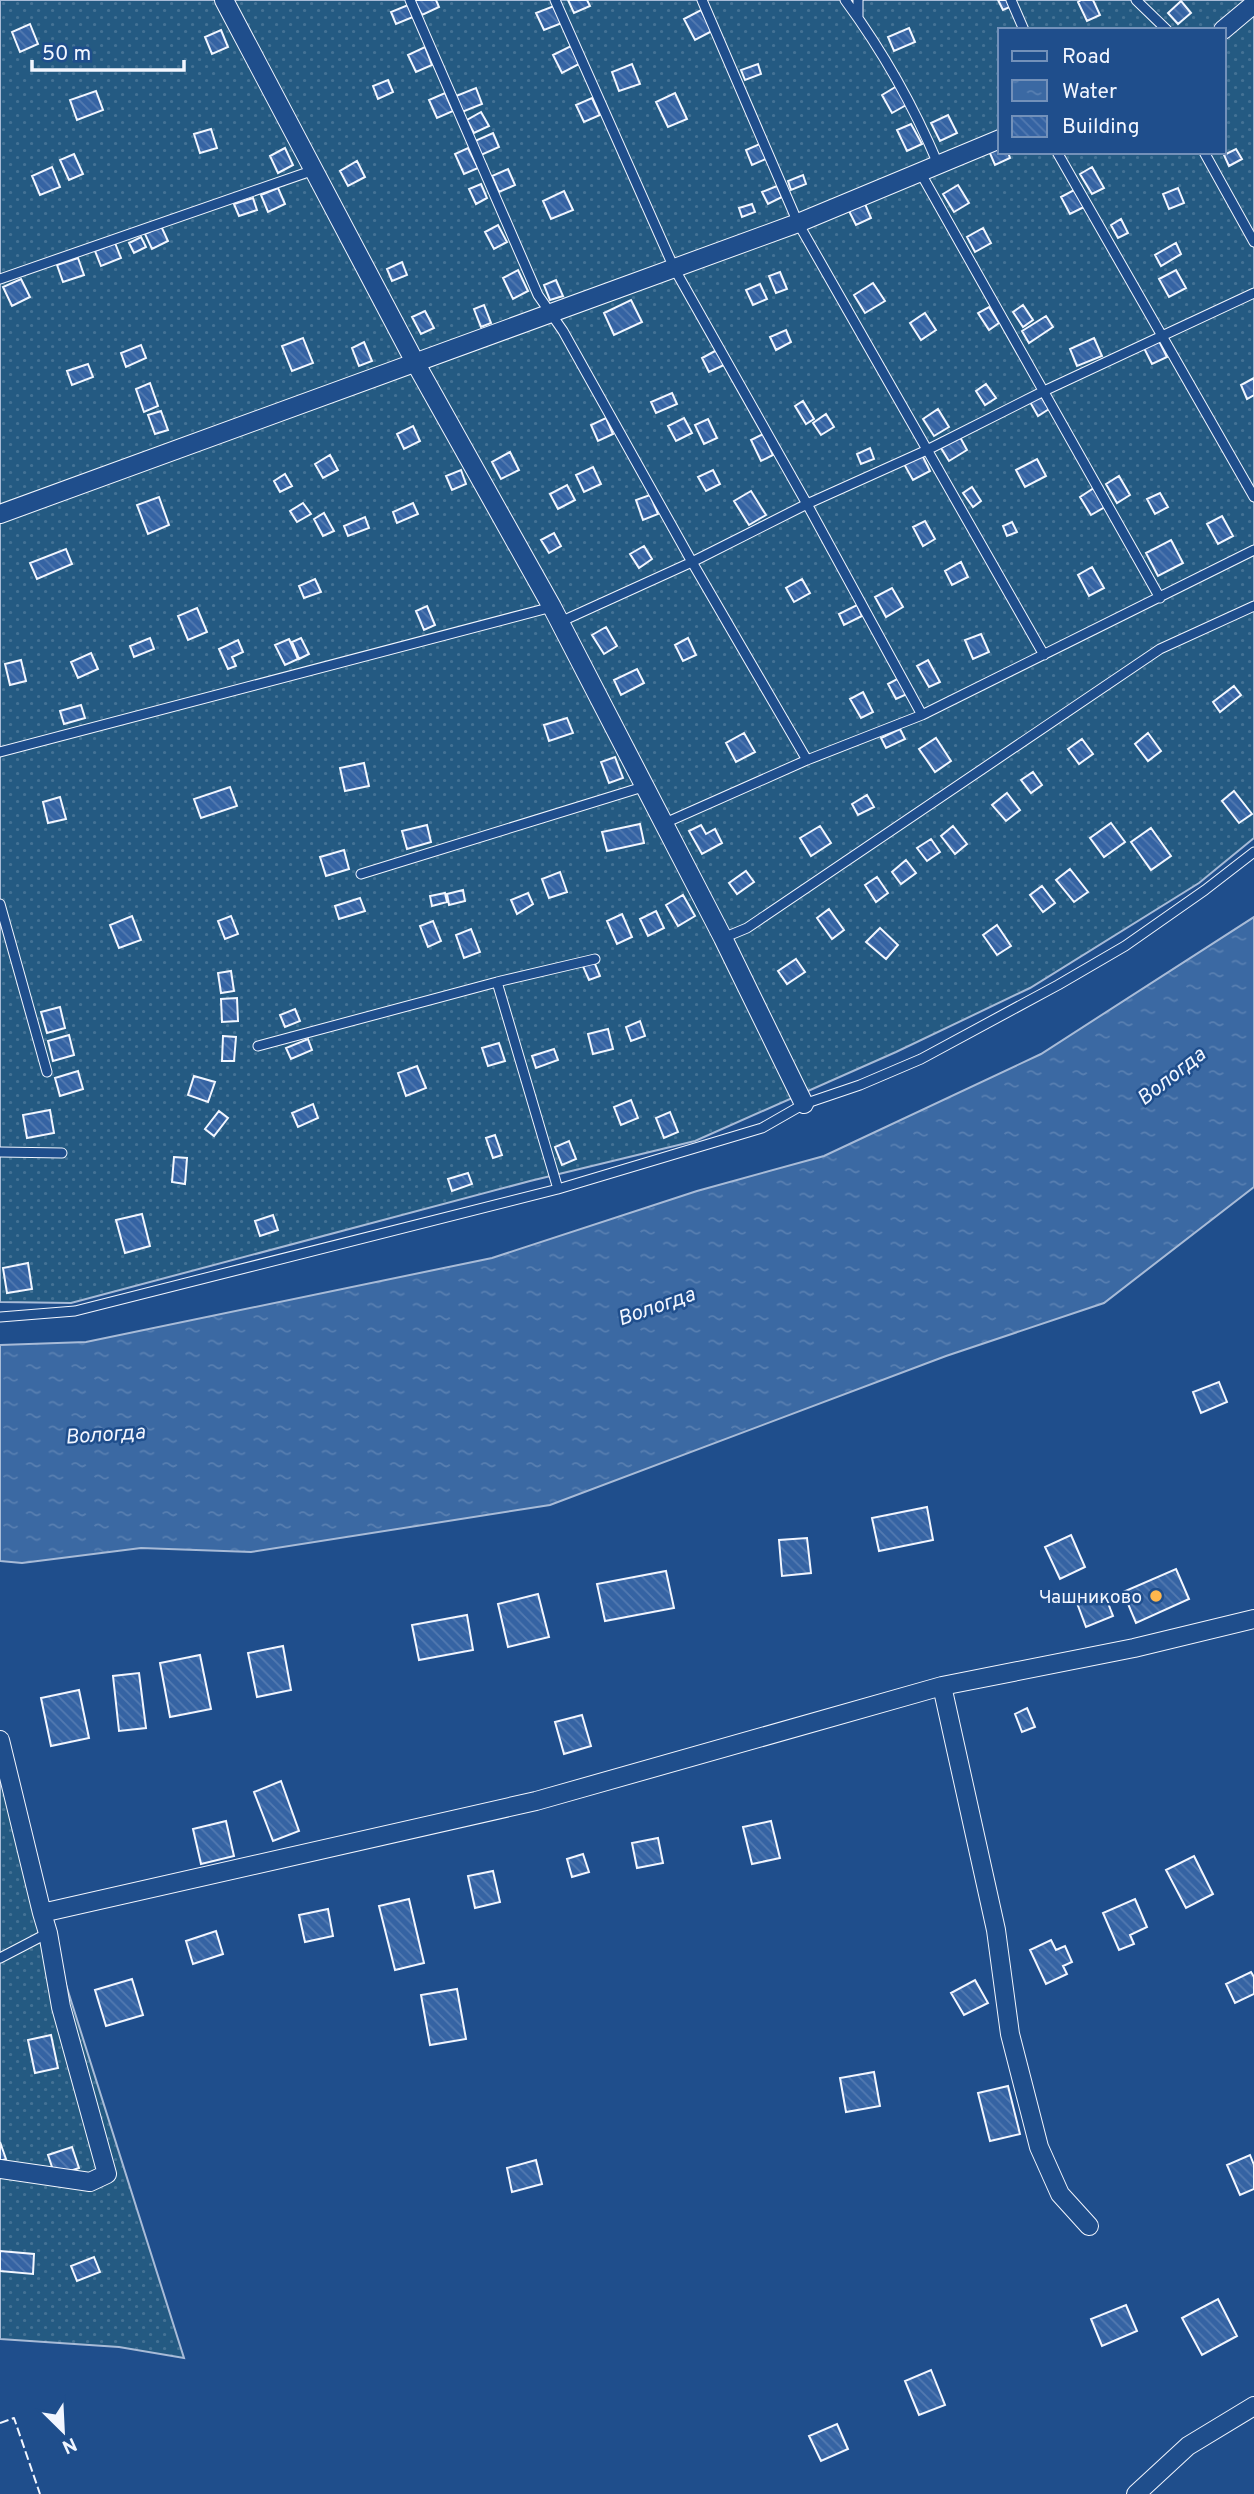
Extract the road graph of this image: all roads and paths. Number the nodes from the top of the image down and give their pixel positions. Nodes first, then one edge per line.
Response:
1 (224, 0) edge
2 (410, 0) edge
3 (555, 0) edge
4 (702, 0) edge
5 (845, 0) edge
6 (858, 0) edge
7 (1011, 0) edge
8 (1136, 0) edge
9 (1254, 4) edge
10 (858, 17) junction
11 (1023, 28) edge
12 (1165, 28) edge
13 (1225, 28) edge
14 (998, 140) edge
15 (1058, 154) edge
16 (1204, 154) edge
17 (938, 164) junction
18 (314, 170) junction
19 (920, 172) junction
20 (798, 222) junction
21 (1254, 243) edge
22 (674, 268) junction
23 (0, 279) edge
24 (1254, 293) edge
25 (551, 314) junction
26 (1162, 335) junction
27 (416, 364) junction
28 (1044, 391) junction
29 (927, 450) junction
30 (1254, 497) edge
31 (807, 503) junction
32 (0, 514) edge
33 (1254, 550) edge
34 (692, 562) junction
35 (1160, 598) junction
36 (1254, 606) edge
37 (556, 614) junction
38 (1044, 655) junction
39 (922, 715) junction
40 (0, 752) edge
41 (807, 760) junction
42 (646, 786) junction
43 (665, 823) junction
44 (1254, 852) edge
45 (361, 874) dead end
46 (0, 904) edge
47 (3, 928) edge
48 (723, 939) junction
49 (595, 958) dead end
50 (497, 982) junction
51 (258, 1046) dead end
52 (47, 1072) dead end
53 (804, 1104) junction
54 (0, 1152) edge
55 (62, 1153) dead end
56 (558, 1189) junction
57 (0, 1317) edge
58 (1254, 1619) edge
59 (942, 1686) junction
60 (0, 1740) edge
61 (42, 1913) junction
62 (48, 1933) junction
63 (0, 1958) edge
64 (0, 2169) edge
65 (1089, 2226) dead end
66 (1254, 2406) edge
67 (1136, 2494) edge

1 - 18 street
2 - 25 lane
3 - 22 lane
4 - 20 lane
5 - 10 lane
6 - 10 lane
7 - 11 lane
8 - 12 lane
9 - 13 street
10 - 17 lane
14 - 17 street
15 - 26 lane
16 - 21 lane
17 - 19 street
18 - 23 lane
18 - 27 street
19 - 20 street
19 - 28 lane
20 - 22 street
20 - 29 lane
22 - 25 street
22 - 31 lane
24 - 26 lane
25 - 27 street
25 - 34 lane
26 - 28 lane
26 - 30 lane
27 - 32 street
27 - 37 street
28 - 29 lane
28 - 35 lane
29 - 31 lane
29 - 38 lane
31 - 34 lane
31 - 39 lane
33 - 35 lane
34 - 37 lane
34 - 41 lane
35 - 38 lane
36 - 48 lane
37 - 40 lane
37 - 42 street
38 - 39 lane
39 - 41 lane
41 - 43 lane
42 - 43 street
42 - 45 lane
43 - 48 street
44 - 53 lane
46 - 47 lane
47 - 52 lane
48 - 53 street
49 - 50 lane
50 - 51 lane
50 - 56 lane
53 - 56 lane
54 - 55 lane
56 - 57 lane
58 - 59 street
59 - 61 street
59 - 65 street
60 - 61 street
61 - 62 street
62 - 63 lane
62 - 64 street
66 - 67 street

